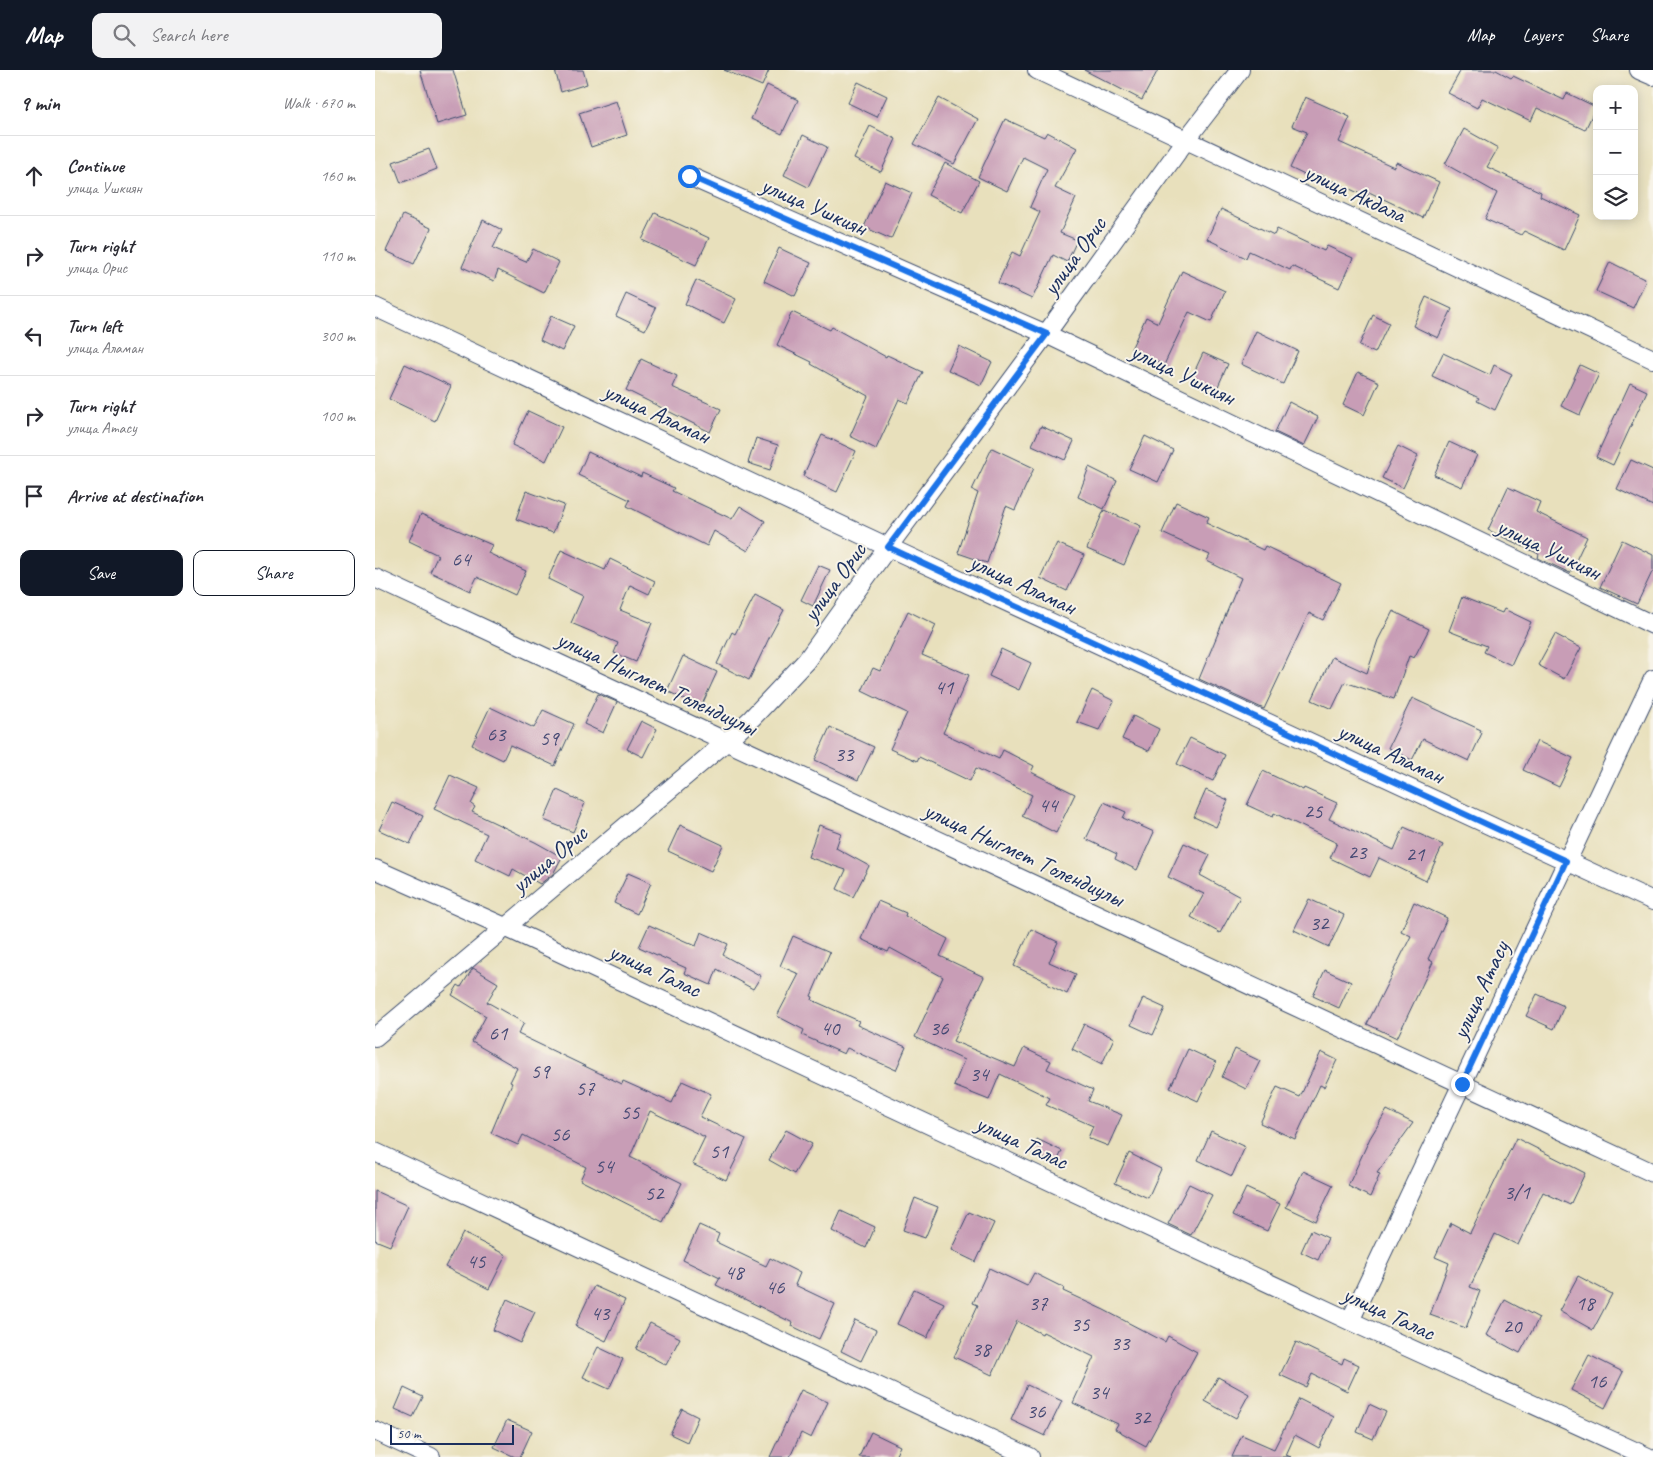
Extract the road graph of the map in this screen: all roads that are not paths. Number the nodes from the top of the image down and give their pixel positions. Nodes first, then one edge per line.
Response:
1 (1037, 70) edge
2 (1240, 70) edge
3 (1639, 70) edge
4 (1653, 76) edge
5 (1186, 140) junction
6 (689, 176) dead end
7 (375, 307) edge
8 (1047, 334) junction
9 (1653, 359) edge
10 (888, 547) junction
11 (375, 578) edge
12 (1653, 625) edge
13 (1653, 680) edge
14 (726, 742) junction
15 (1566, 861) junction
16 (375, 869) edge
17 (1653, 901) edge
18 (505, 927) junction
19 (375, 1036) edge
20 (1462, 1084) junction
21 (375, 1152) edge
22 (1653, 1173) edge
23 (1350, 1321) junction
24 (375, 1431) edge
25 (431, 1457) edge
26 (1030, 1457) edge
27 (1648, 1457) edge

1 - 5 street, улица Акдала
2 - 5 street, улица Орис
3 - 4 street
5 - 8 street, улица Орис
5 - 9 street, улица Акдала
6 - 8 street, улица Ушкиян
7 - 10 street, улица Аламан
8 - 10 street, улица Орис
8 - 12 street, улица Ушкиян
10 - 14 street, улица Орис
10 - 15 street, улица Аламан
11 - 14 street, улица Ныгмет Толендиулы
13 - 15 street, улица Атасу
14 - 18 street, улица Орис
14 - 20 street, улица Ныгмет Толендиулы
15 - 17 street, улица Аламан
15 - 20 street, улица Атасу
16 - 18 street, улица Талас
18 - 19 street, улица Орис
18 - 23 street, улица Талас
20 - 22 street, улица Ныгмет Толендиулы
20 - 23 street, улица Атасу
21 - 26 street
23 - 27 street, улица Талас
24 - 25 street

